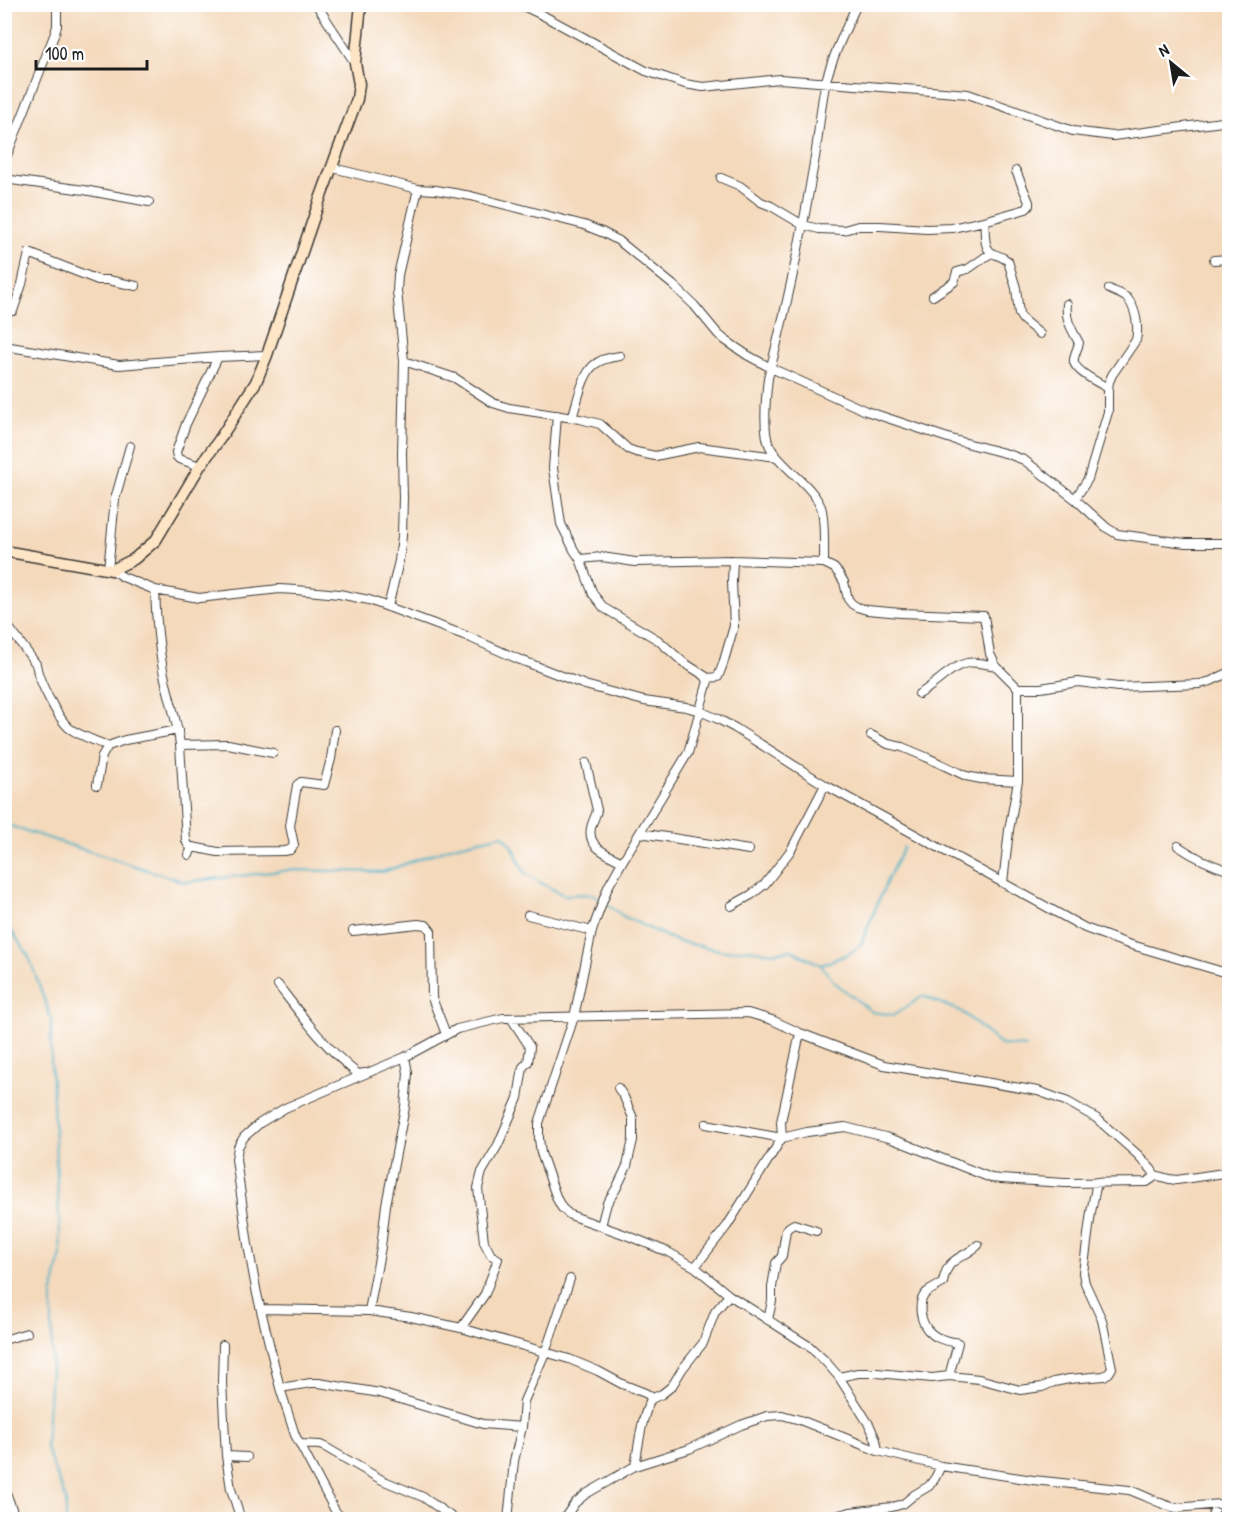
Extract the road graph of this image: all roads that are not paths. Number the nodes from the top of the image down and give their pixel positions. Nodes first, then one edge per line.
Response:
1 (57, 4) edge
2 (316, 4) edge
3 (362, 4) edge
4 (519, 4) edge
5 (857, 4) edge
6 (355, 63) junction
7 (826, 82) junction
8 (1230, 121) edge
9 (4, 163) edge
10 (333, 168) junction
11 (1016, 171) dead end
12 (721, 178) dead end
13 (4, 179) edge
14 (418, 189) junction
15 (149, 202) dead end
16 (984, 221) junction
17 (803, 225) junction
18 (991, 253) junction
19 (1214, 260) dead end
20 (1230, 260) edge
21 (136, 286) dead end
22 (1109, 289) dead end
23 (933, 296) dead end
24 (1067, 304) dead end
25 (4, 310) edge
26 (1040, 334) dead end
27 (4, 346) edge
28 (267, 355) junction
29 (620, 356) dead end
30 (218, 357) junction
31 (404, 362) junction
32 (771, 368) junction
33 (1108, 388) junction
34 (557, 415) junction
35 (572, 418) junction
36 (130, 446) dead end
37 (777, 457) junction
38 (200, 466) junction
39 (1075, 499) junction
40 (1230, 543) edge
41 (4, 551) edge
42 (580, 559) junction
43 (733, 560) junction
44 (824, 562) junction
45 (110, 570) junction
46 (155, 590) junction
47 (388, 607) junction
48 (4, 621) edge
49 (996, 666) junction
50 (1230, 672) edge
51 (707, 678) junction
52 (1018, 688) junction
53 (918, 694) dead end
54 (699, 711) junction
55 (178, 730) junction
56 (335, 730) dead end
57 (872, 735) dead end
58 (180, 745) junction
59 (108, 746) junction
60 (273, 753) dead end
61 (586, 763) dead end
62 (1018, 781) junction
63 (97, 785) dead end
64 (825, 785) junction
65 (640, 833) junction
66 (1178, 846) dead end
67 (749, 850) dead end
68 (622, 862) junction
69 (1230, 872) edge
70 (1003, 883) junction
71 (731, 906) dead end
72 (528, 915) dead end
73 (353, 931) dead end
74 (592, 932) junction
75 (1230, 974) edge
76 (278, 985) dead end
77 (574, 1017) junction
78 (512, 1018) junction
79 (800, 1033) junction
80 (446, 1034) junction
81 (405, 1057) junction
82 (369, 1073) junction
83 (618, 1088) dead end
84 (706, 1124) dead end
85 (782, 1138) junction
86 (1230, 1172) edge
87 (1155, 1175) junction
88 (1097, 1182) junction
89 (601, 1226) junction
90 (816, 1231) dead end
91 (978, 1245) dead end
92 (695, 1267) junction
93 (570, 1279) dead end
94 (729, 1295) junction
95 (261, 1310) junction
96 (369, 1311) junction
97 (768, 1320) junction
98 (461, 1328) junction
99 (27, 1333) dead end
100 (4, 1340) edge
101 (223, 1345) dead end
102 (545, 1353) junction
103 (949, 1376) junction
104 (839, 1377) junction
105 (280, 1388) junction
106 (651, 1399) junction
107 (522, 1426) junction
108 (300, 1444) junction
109 (878, 1451) junction
110 (226, 1456) junction
111 (247, 1456) dead end
112 (635, 1466) junction
113 (941, 1466) junction
114 (4, 1487) edge
115 (1230, 1503) edge
116 (1216, 1505) junction
117 (339, 1517) edge
118 (16, 1520) edge
119 (241, 1520) edge
120 (325, 1520) edge
121 (456, 1520) edge
122 (508, 1520) edge
123 (563, 1520) edge
124 (821, 1520) edge
125 (1212, 1520) edge

1 - 9 street
2 - 6 street
3 - 6 main road
4 - 7 street
5 - 7 street
6 - 10 main road
7 - 8 street
7 - 17 street
10 - 14 street
10 - 28 main road
11 - 16 street
12 - 17 street
13 - 15 street
14 - 31 street
14 - 32 street
16 - 17 street
16 - 18 street
17 - 32 street
18 - 23 street
18 - 26 street
19 - 20 street
21 - 25 street
22 - 33 street
24 - 33 street
27 - 30 street
28 - 30 street
28 - 38 main road
29 - 35 street
30 - 38 street
31 - 34 street
31 - 47 street
32 - 37 street
32 - 39 street
33 - 39 street
34 - 35 street
34 - 42 street
35 - 37 street
36 - 45 street
37 - 44 street
38 - 45 main road
39 - 40 street
41 - 45 main road
42 - 43 street
42 - 51 street
43 - 44 street
43 - 51 street
44 - 49 street
45 - 46 street
46 - 47 street
46 - 55 street
47 - 54 street
48 - 59 street
49 - 52 street
49 - 53 street
50 - 52 street
51 - 54 street
52 - 62 street
54 - 64 street
54 - 65 street
55 - 58 street
55 - 59 street
56 - 58 street
57 - 62 street
58 - 60 street
59 - 63 street
61 - 68 street
62 - 70 street
64 - 70 street
64 - 71 street
65 - 67 street
65 - 68 street
66 - 69 street
68 - 74 street
70 - 75 street
72 - 74 street
73 - 80 street
74 - 77 street
76 - 82 street
77 - 78 street
77 - 79 street
77 - 89 street
78 - 80 street
78 - 98 street
79 - 85 street
79 - 87 street
80 - 81 street
81 - 82 street
81 - 96 street
82 - 95 street
83 - 89 street
84 - 85 street
85 - 88 street
85 - 92 street
86 - 87 street
87 - 88 street
88 - 103 street
89 - 92 street
90 - 97 street
91 - 103 street
92 - 94 street
93 - 102 street
94 - 97 street
94 - 106 street
95 - 96 street
95 - 105 street
96 - 98 street
97 - 104 street
98 - 102 street
99 - 100 street
101 - 110 street
102 - 106 street
102 - 107 street
103 - 104 street
104 - 109 street
105 - 107 street
105 - 108 street
106 - 112 street
107 - 122 street
108 - 117 street
108 - 121 street
109 - 112 street
109 - 113 street
110 - 111 street
110 - 119 street
112 - 123 street
113 - 116 street
113 - 124 street
114 - 118 street
115 - 116 street
116 - 125 street
117 - 120 street

